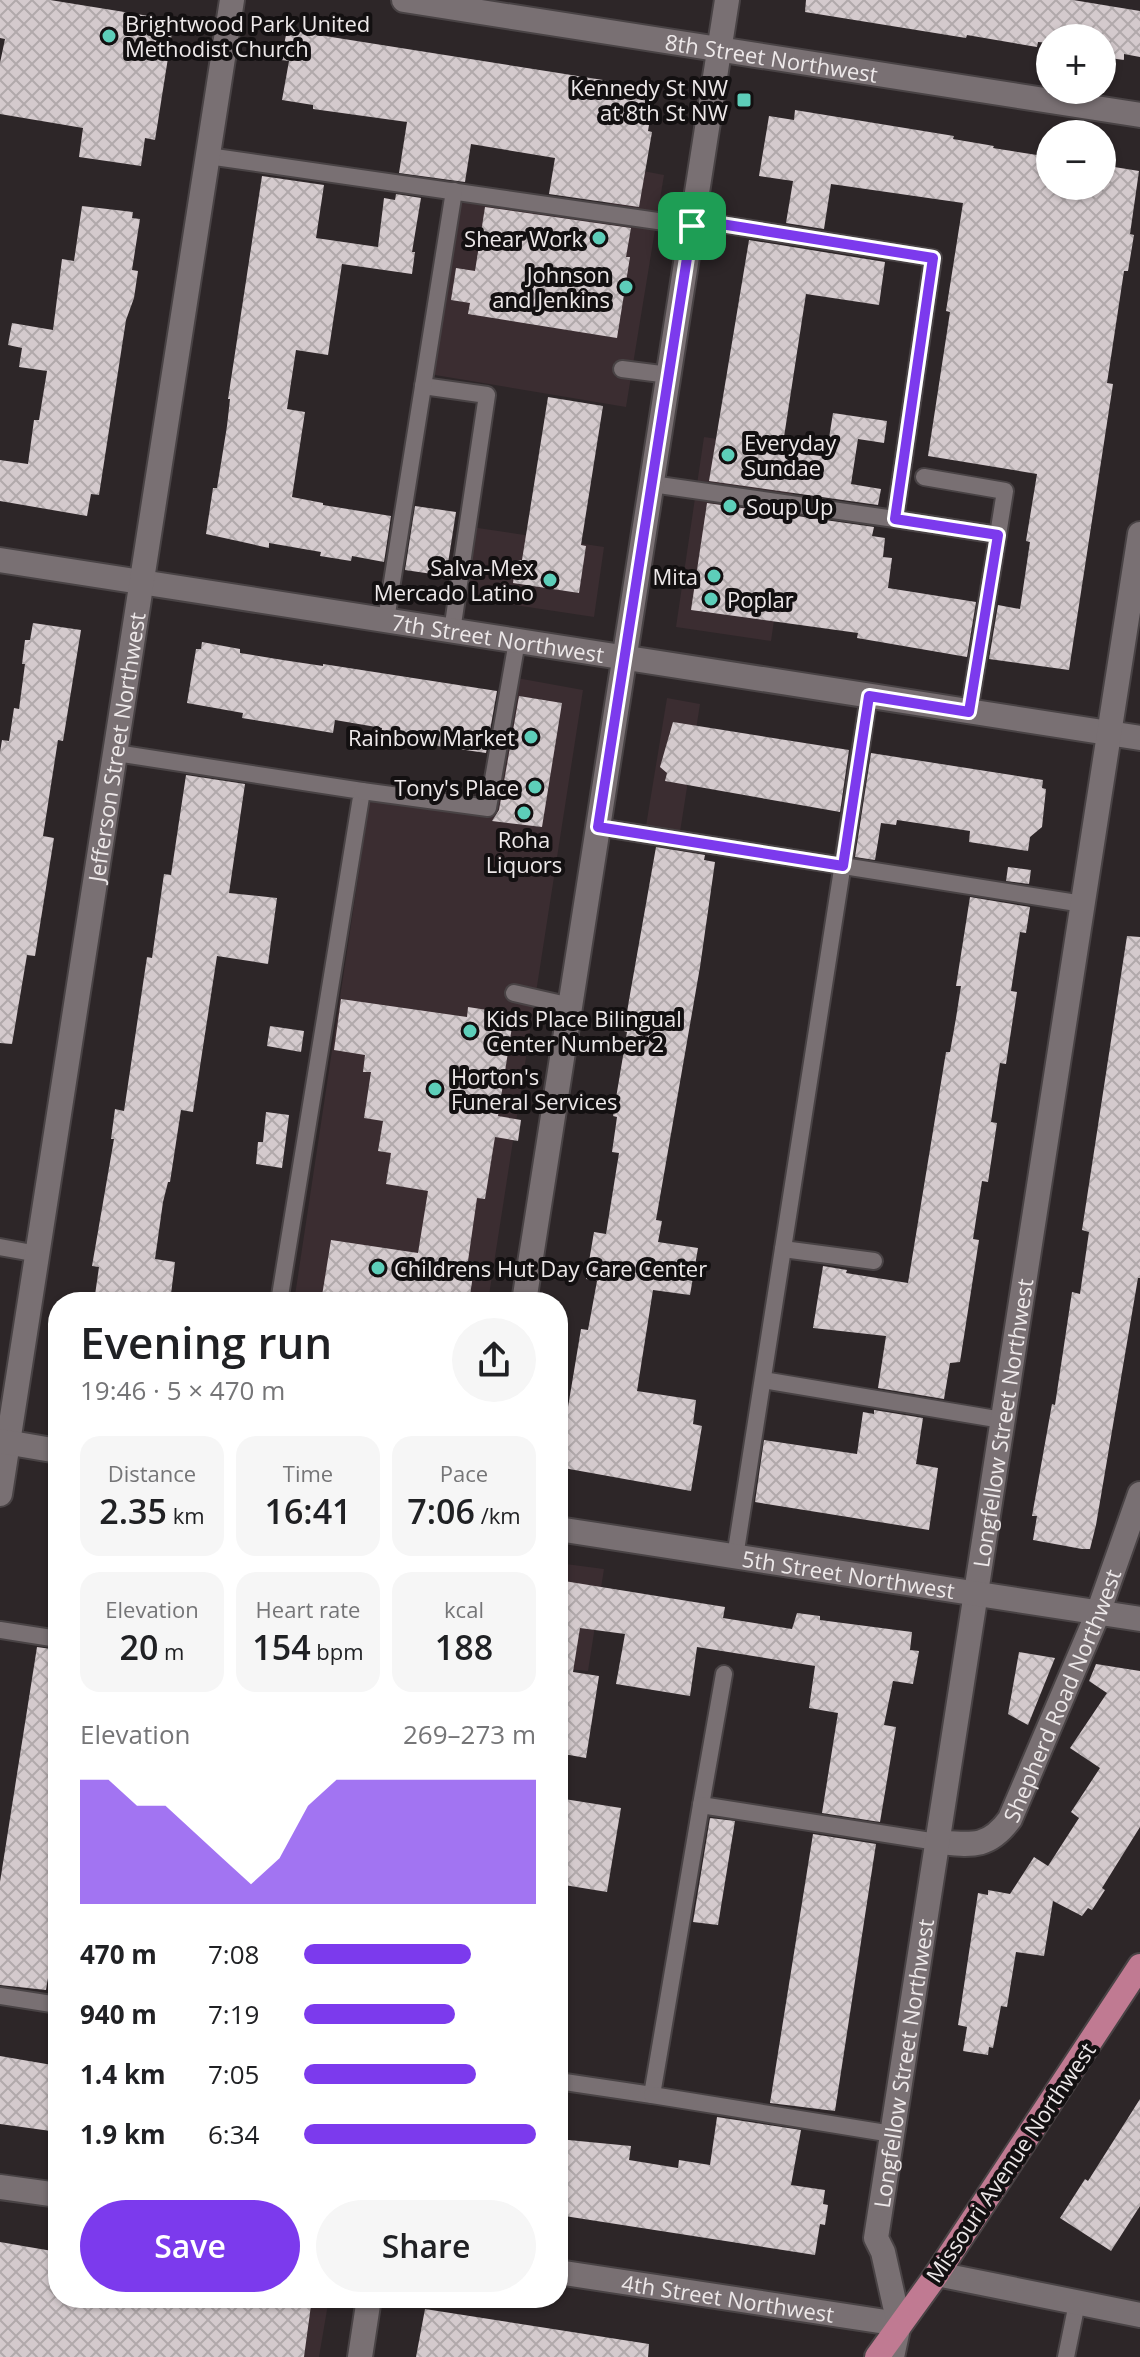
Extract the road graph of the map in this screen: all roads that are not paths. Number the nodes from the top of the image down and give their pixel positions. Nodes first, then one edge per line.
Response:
1 (232, 0) edge
2 (408, 0) edge
3 (727, 0) edge
4 (481, 6) edge
5 (720, 50) junction
6 (1140, 115) edge
7 (208, 156) junction
8 (454, 191) junction
9 (692, 226) junction
10 (622, 369) dead end
11 (669, 375) junction
12 (423, 386) junction
13 (924, 477) dead end
14 (652, 484) junction
15 (895, 519) junction
16 (1140, 534) edge
17 (998, 535) junction
18 (0, 560) edge
19 (141, 582) junction
20 (386, 620) junction
21 (452, 631) junction
22 (517, 641) junction
23 (625, 658) junction
24 (869, 696) junction
25 (969, 712) junction
26 (1109, 733) junction
27 (1140, 738) edge
28 (116, 753) junction
29 (362, 791) junction
30 (598, 827) junction
31 (843, 866) junction
32 (1083, 904) junction
33 (514, 993) dead end
34 (571, 1006) junction
35 (0, 1247) edge
36 (783, 1249) junction
37 (38, 1254) junction
38 (874, 1261) dead end
39 (281, 1292) edge
40 (526, 1292) edge
41 (763, 1380) junction
42 (1002, 1420) junction
43 (4, 1442) edge
44 (48, 1449) edge
45 (0, 1494) edge
46 (1140, 1494) edge
47 (568, 1531) edge
48 (735, 1557) junction
49 (975, 1594) junction
50 (1098, 1613) junction
51 (1140, 1619) edge
52 (0, 1630) edge
53 (48, 1637) edge
54 (724, 1674) dead end
55 (701, 1805) junction
56 (937, 1842) junction
57 (1140, 1966) edge
58 (0, 1996) edge
59 (48, 2003) edge
60 (568, 2082) edge
61 (652, 2095) junction
62 (892, 2134) junction
63 (0, 2187) edge
64 (48, 2194) edge
65 (568, 2274) edge
66 (937, 2274) junction
67 (1077, 2303) junction
68 (367, 2308) edge
69 (1140, 2315) edge
70 (899, 2324) junction
71 (360, 2357) edge
72 (877, 2357) edge
73 (892, 2357) edge
74 (1066, 2357) edge

1 - 7 street, Jefferson Street Northwest
2 - 4 street, 8th Street Northwest
3 - 5 street
4 - 5 street, 8th Street Northwest
5 - 6 street, 8th Street Northwest
5 - 9 street
7 - 8 lane
7 - 19 street, Jefferson Street Northwest
8 - 9 lane
8 - 12 lane
9 - 11 street
9 - 15 lane
10 - 11 lane
11 - 14 street
12 - 20 lane
12 - 21 lane
13 - 17 lane
14 - 15 lane
14 - 23 street
15 - 17 lane
16 - 26 street, Longfellow Street Northwest
17 - 25 lane
18 - 19 street, 7th Street Northwest
19 - 20 street, 7th Street Northwest
19 - 28 street, Jefferson Street Northwest
20 - 21 street, 7th Street Northwest
21 - 22 street, 7th Street Northwest
22 - 23 street, 7th Street Northwest
22 - 29 lane
23 - 24 street, 7th Street Northwest
23 - 30 street
24 - 25 street, 7th Street Northwest
24 - 31 lane
25 - 26 street, 7th Street Northwest
26 - 27 street, 7th Street Northwest
26 - 32 street, Longfellow Street Northwest
28 - 29 lane
28 - 37 street, Jefferson Street Northwest
29 - 39 lane
30 - 31 lane
30 - 34 street
31 - 32 lane
31 - 36 lane
32 - 42 street, Longfellow Street Northwest
33 - 34 lane
34 - 40 street
35 - 37 lane
36 - 38 lane
36 - 41 lane
37 - 43 street, Jefferson Street Northwest
41 - 42 lane
41 - 48 lane
42 - 49 street, Longfellow Street Northwest
43 - 44 street
43 - 45 street, Jefferson Street Northwest
46 - 50 street, Shepherd Road Northwest
47 - 48 street, 5th Street Northwest
48 - 49 street, 5th Street Northwest
49 - 50 street, 5th Street Northwest
49 - 56 street, Longfellow Street Northwest
50 - 51 street, 5th Street Northwest
50 - 56 street, Shepherd Road Northwest
52 - 53 lane
54 - 55 lane
55 - 56 lane
55 - 61 lane
56 - 62 street, Longfellow Street Northwest
57 - 66 main road, Missouri Avenue Northwest
58 - 59 lane
60 - 61 lane
61 - 62 lane
62 - 70 street, Longfellow Street Northwest
63 - 64 street
65 - 70 street, 4th Street Northwest
66 - 67 street
66 - 70 main road, Missouri Avenue Northwest
67 - 69 street
67 - 74 lane
68 - 71 street
70 - 72 main road, Missouri Avenue Northwest
70 - 73 street, Longfellow Street Northwest

